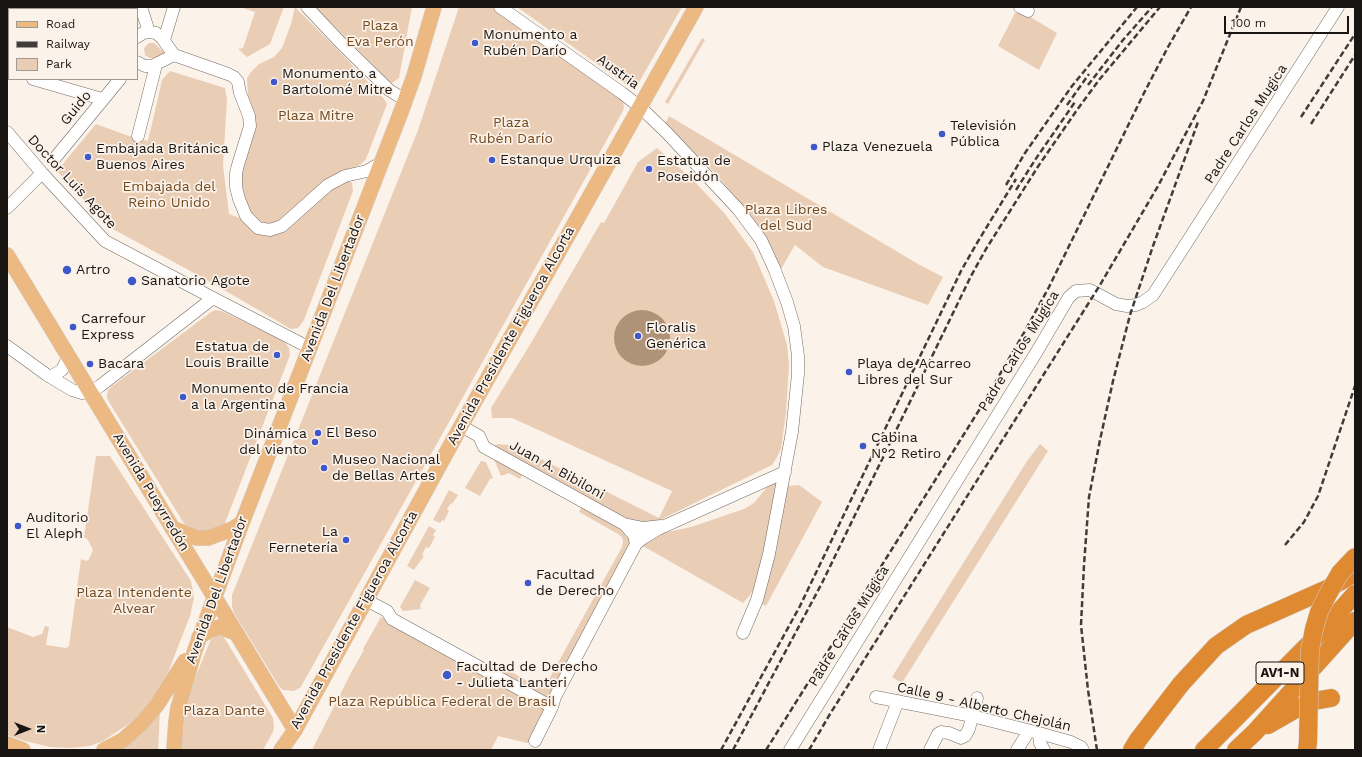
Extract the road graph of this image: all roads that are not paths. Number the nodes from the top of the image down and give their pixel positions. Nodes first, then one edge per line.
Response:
1 (141, 7) edge
2 (174, 7) edge
3 (307, 7) edge
4 (434, 7) edge
5 (500, 7) edge
6 (696, 7) edge
7 (1338, 7) edge
8 (148, 32) junction
9 (138, 36) edge
10 (164, 40) junction
11 (174, 55) junction
12 (138, 62) edge
13 (156, 65) junction
14 (36, 80) edge
15 (119, 80) edge
16 (102, 99) junction
17 (405, 100) junction
18 (640, 107) junction
19 (7, 132) edge
20 (138, 136) dead end
21 (55, 158) dead end
22 (381, 163) junction
23 (42, 173) junction
24 (7, 208) edge
25 (7, 255) edge
26 (213, 298) junction
27 (7, 346) edge
28 (310, 348) junction
29 (68, 357) junction
30 (50, 377) junction
31 (90, 392) junction
32 (461, 426) junction
33 (785, 472) junction
34 (242, 523) junction
35 (624, 524) junction
36 (666, 526) junction
37 (172, 528) junction
38 (636, 544) junction
39 (1355, 557) edge
40 (1355, 573) edge
41 (1355, 594) edge
42 (215, 597) junction
43 (366, 600) junction
44 (1355, 621) edge
45 (236, 633) junction
46 (743, 633) dead end
47 (197, 643) junction
48 (876, 697) dead end
49 (977, 698) dead end
50 (1331, 698) dead end
51 (898, 701) junction
52 (552, 707) junction
53 (972, 716) junction
54 (295, 730) junction
55 (1034, 732) junction
56 (1255, 732) junction
57 (535, 741) dead end
58 (7, 744) edge
59 (23, 750) edge
60 (104, 750) edge
61 (174, 750) edge
62 (281, 750) edge
63 (790, 750) edge
64 (879, 750) edge
65 (930, 750) edge
66 (1017, 750) edge
67 (1044, 750) edge
68 (1083, 750) edge
69 (1132, 750) edge
70 (1204, 750) edge
71 (1236, 750) edge
72 (1307, 750) edge

1 - 8 street
2 - 10 street
3 - 17 street
4 - 17 main road, Avenida Del Libertador
5 - 18 street, Austria
6 - 18 main road, Avenida Presidente Figueroa Alcorta
7 - 63 street, Padre Carlos Mugica
8 - 9 street
8 - 10 street
10 - 11 street
11 - 13 street
11 - 22 street
12 - 13 street
13 - 20 street
14 - 16 street
15 - 16 street, Guido
16 - 21 street, Guido
17 - 22 main road, Avenida Del Libertador
18 - 32 main road, Avenida Presidente Figueroa Alcorta
18 - 33 street, Austria
19 - 23 street, Doctor Luis Agote
22 - 28 main road, Avenida Del Libertador
23 - 24 street
23 - 26 street, Doctor Luis Agote
25 - 29 main road, Avenida Pueyrredón
26 - 28 street, Doctor Luis Agote
26 - 31 street
27 - 30 street
28 - 34 main road, Avenida Del Libertador
29 - 30 street
29 - 31 main road, Avenida Pueyrredón
30 - 31 street
31 - 37 main road, Avenida Pueyrredón
32 - 35 street, Juan A. Bibiloni
32 - 43 main road, Avenida Presidente Figueroa Alcorta
33 - 36 street
33 - 46 street, Austria
34 - 37 main road
34 - 42 main road, Avenida Del Libertador
35 - 36 street
35 - 38 street, Juan A. Bibiloni
36 - 38 street
37 - 42 main road, Avenida Pueyrredón
38 - 52 street
39 - 72 highway, bridge
40 - 69 highway
41 - 70 highway, AV1-N
42 - 45 main road, Avenida Pueyrredón
42 - 47 main road, Avenida Del Libertador
43 - 52 street
43 - 54 main road, Avenida Presidente Figueroa Alcorta
44 - 56 highway, AV1-N
45 - 47 main road
45 - 54 main road, Avenida Pueyrredón
47 - 60 main road
47 - 61 main road, Avenida Del Libertador
48 - 51 street, Calle 9 - Alberto Chejolán
49 - 53 street
50 - 56 highway
51 - 53 street, Calle 9 - Alberto Chejolán
51 - 64 street
52 - 57 street
53 - 55 street, Calle 9 - Alberto Chejolán
53 - 65 street
54 - 62 main road, Avenida Presidente Figueroa Alcorta
55 - 66 street
55 - 67 street
55 - 68 street, Calle 9 - Alberto Chejolán
56 - 71 highway, AV1-N
58 - 59 main road

